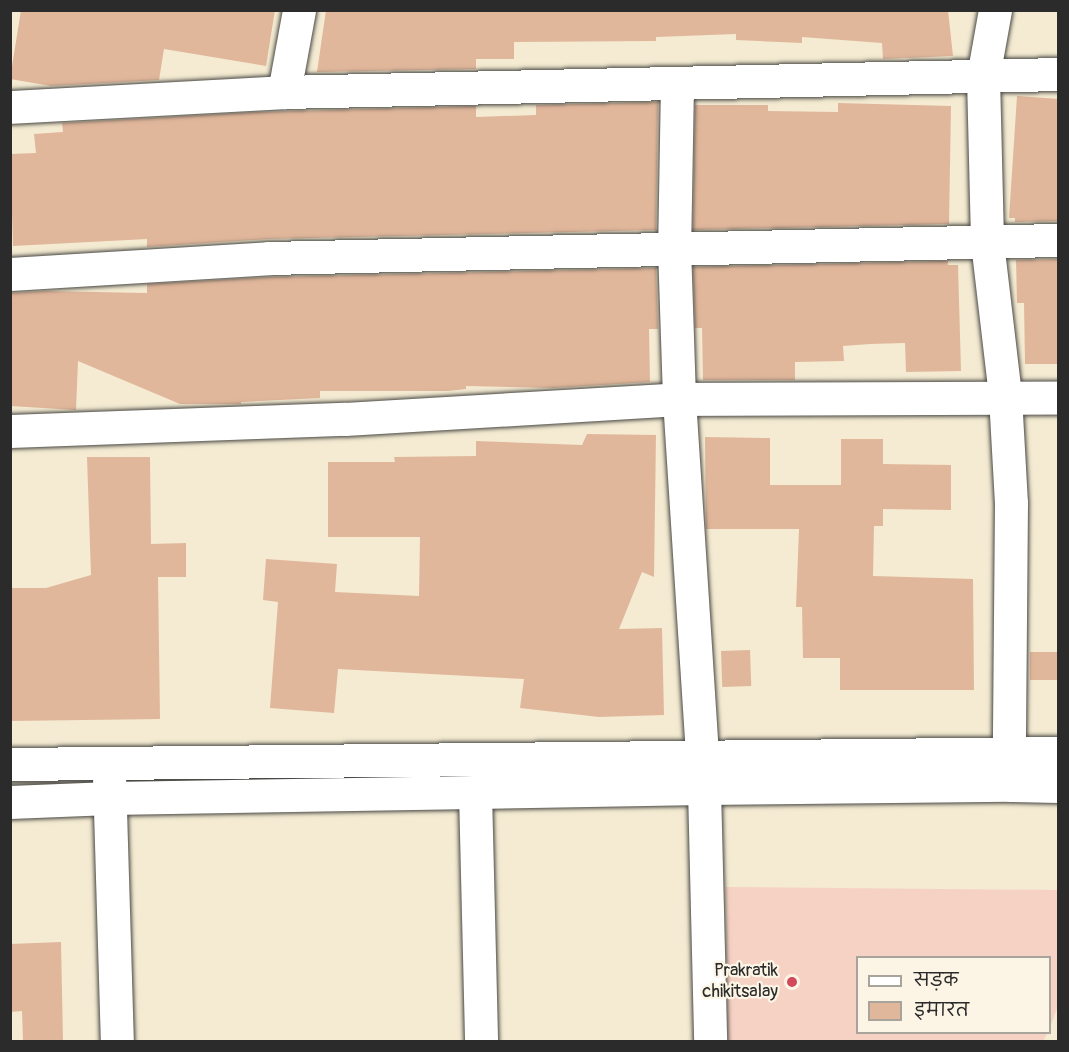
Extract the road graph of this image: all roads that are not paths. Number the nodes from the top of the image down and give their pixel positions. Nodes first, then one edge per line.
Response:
1 (299, 10) edge
2 (995, 10) edge
3 (1059, 74) edge
4 (982, 77) junction
5 (677, 83) junction
6 (284, 92) junction
7 (10, 107) edge
8 (1059, 240) edge
9 (987, 242) junction
10 (674, 247) junction
11 (10, 274) edge
12 (1005, 396) junction
13 (1059, 398) edge
14 (679, 399) junction
15 (10, 431) edge
16 (1009, 752) junction
17 (1059, 753) edge
18 (702, 755) junction
19 (108, 762) junction
20 (10, 764) edge
21 (1059, 786) edge
22 (704, 788) junction
23 (475, 792) junction
24 (110, 798) junction
25 (10, 802) edge
26 (117, 1041) edge
27 (481, 1041) edge
28 (710, 1041) edge

1 - 6 street
2 - 4 street
3 - 4 street
4 - 5 street
4 - 9 street
5 - 6 street
5 - 10 street
6 - 7 street
8 - 9 street
9 - 10 street
9 - 12 street
10 - 11 street
10 - 14 street
12 - 13 street
12 - 14 street
12 - 16 street
14 - 15 street
14 - 18 street
16 - 17 street
16 - 18 street
18 - 19 street
19 - 20 street
19 - 24 street
21 - 22 street
22 - 23 street
22 - 28 street
23 - 24 street
23 - 27 street
24 - 25 street
24 - 26 street

